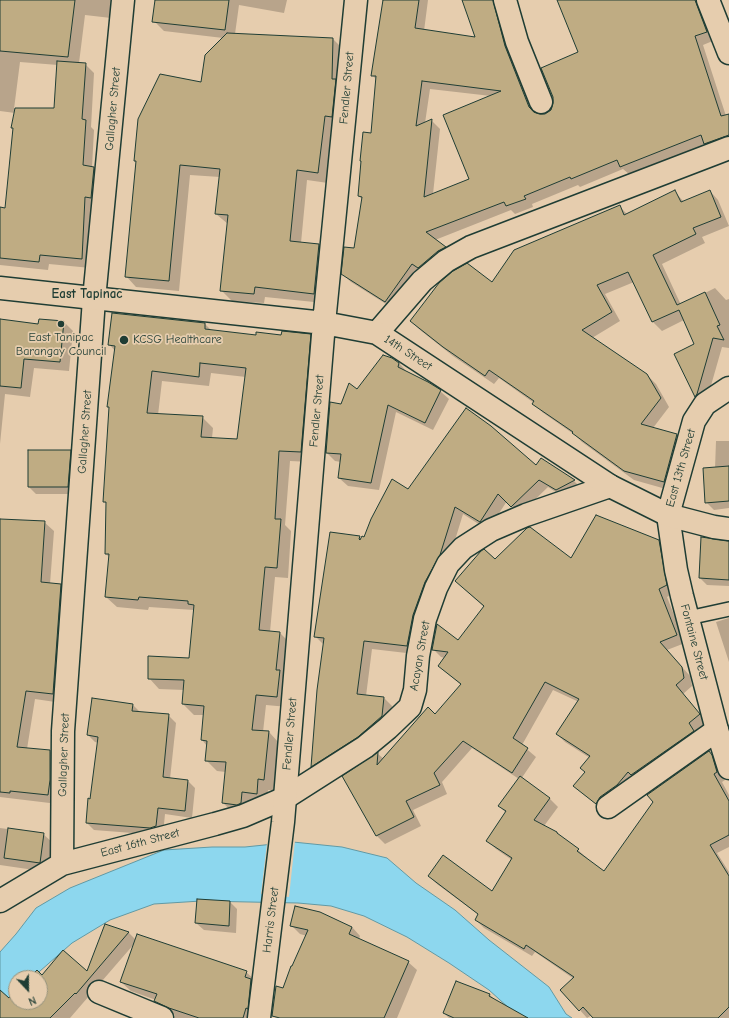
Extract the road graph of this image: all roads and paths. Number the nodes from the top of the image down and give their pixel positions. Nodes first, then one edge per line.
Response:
1 (123, 0) edge
2 (356, 0) edge
3 (505, 0) edge
4 (708, 0) edge
5 (729, 53) edge
6 (541, 102) dead end
7 (729, 148) edge
8 (0, 288) edge
9 (94, 299) junction
10 (324, 323) junction
11 (377, 332) junction
12 (729, 388) edge
13 (610, 486) junction
14 (668, 515) junction
15 (729, 528) edge
16 (729, 610) edge
17 (688, 618) junction
18 (721, 732) edge
19 (729, 768) edge
20 (285, 798) junction
21 (608, 807) dead end
22 (283, 822) joint
23 (62, 864) junction
24 (0, 901) edge
25 (99, 992) dead end
26 (162, 1018) edge
27 (259, 1018) edge

1 - 9 street, Gallagher Street
2 - 10 street, Fendler Street
3 - 6 street
4 - 5 street
7 - 11 street
8 - 9 street, 14th Street
9 - 10 street, 14th Street
9 - 23 street, Gallagher Street
10 - 11 street, 14th Street
10 - 20 street, Fendler Street
11 - 13 street, 14th Street
12 - 14 street, East 13th Street
13 - 14 street, 14th Street
13 - 20 street, Acayan Street
14 - 15 street, 14th Street
14 - 17 street, Fontaine Street
16 - 17 lane
17 - 18 street, Fontaine Street
18 - 19 street, Fontaine Street
18 - 21 street
20 - 22 street, Fendler Street
20 - 23 street, East 16th Street
22 - 27 street, Harris Street
23 - 24 street, East 16th Street
25 - 26 street

